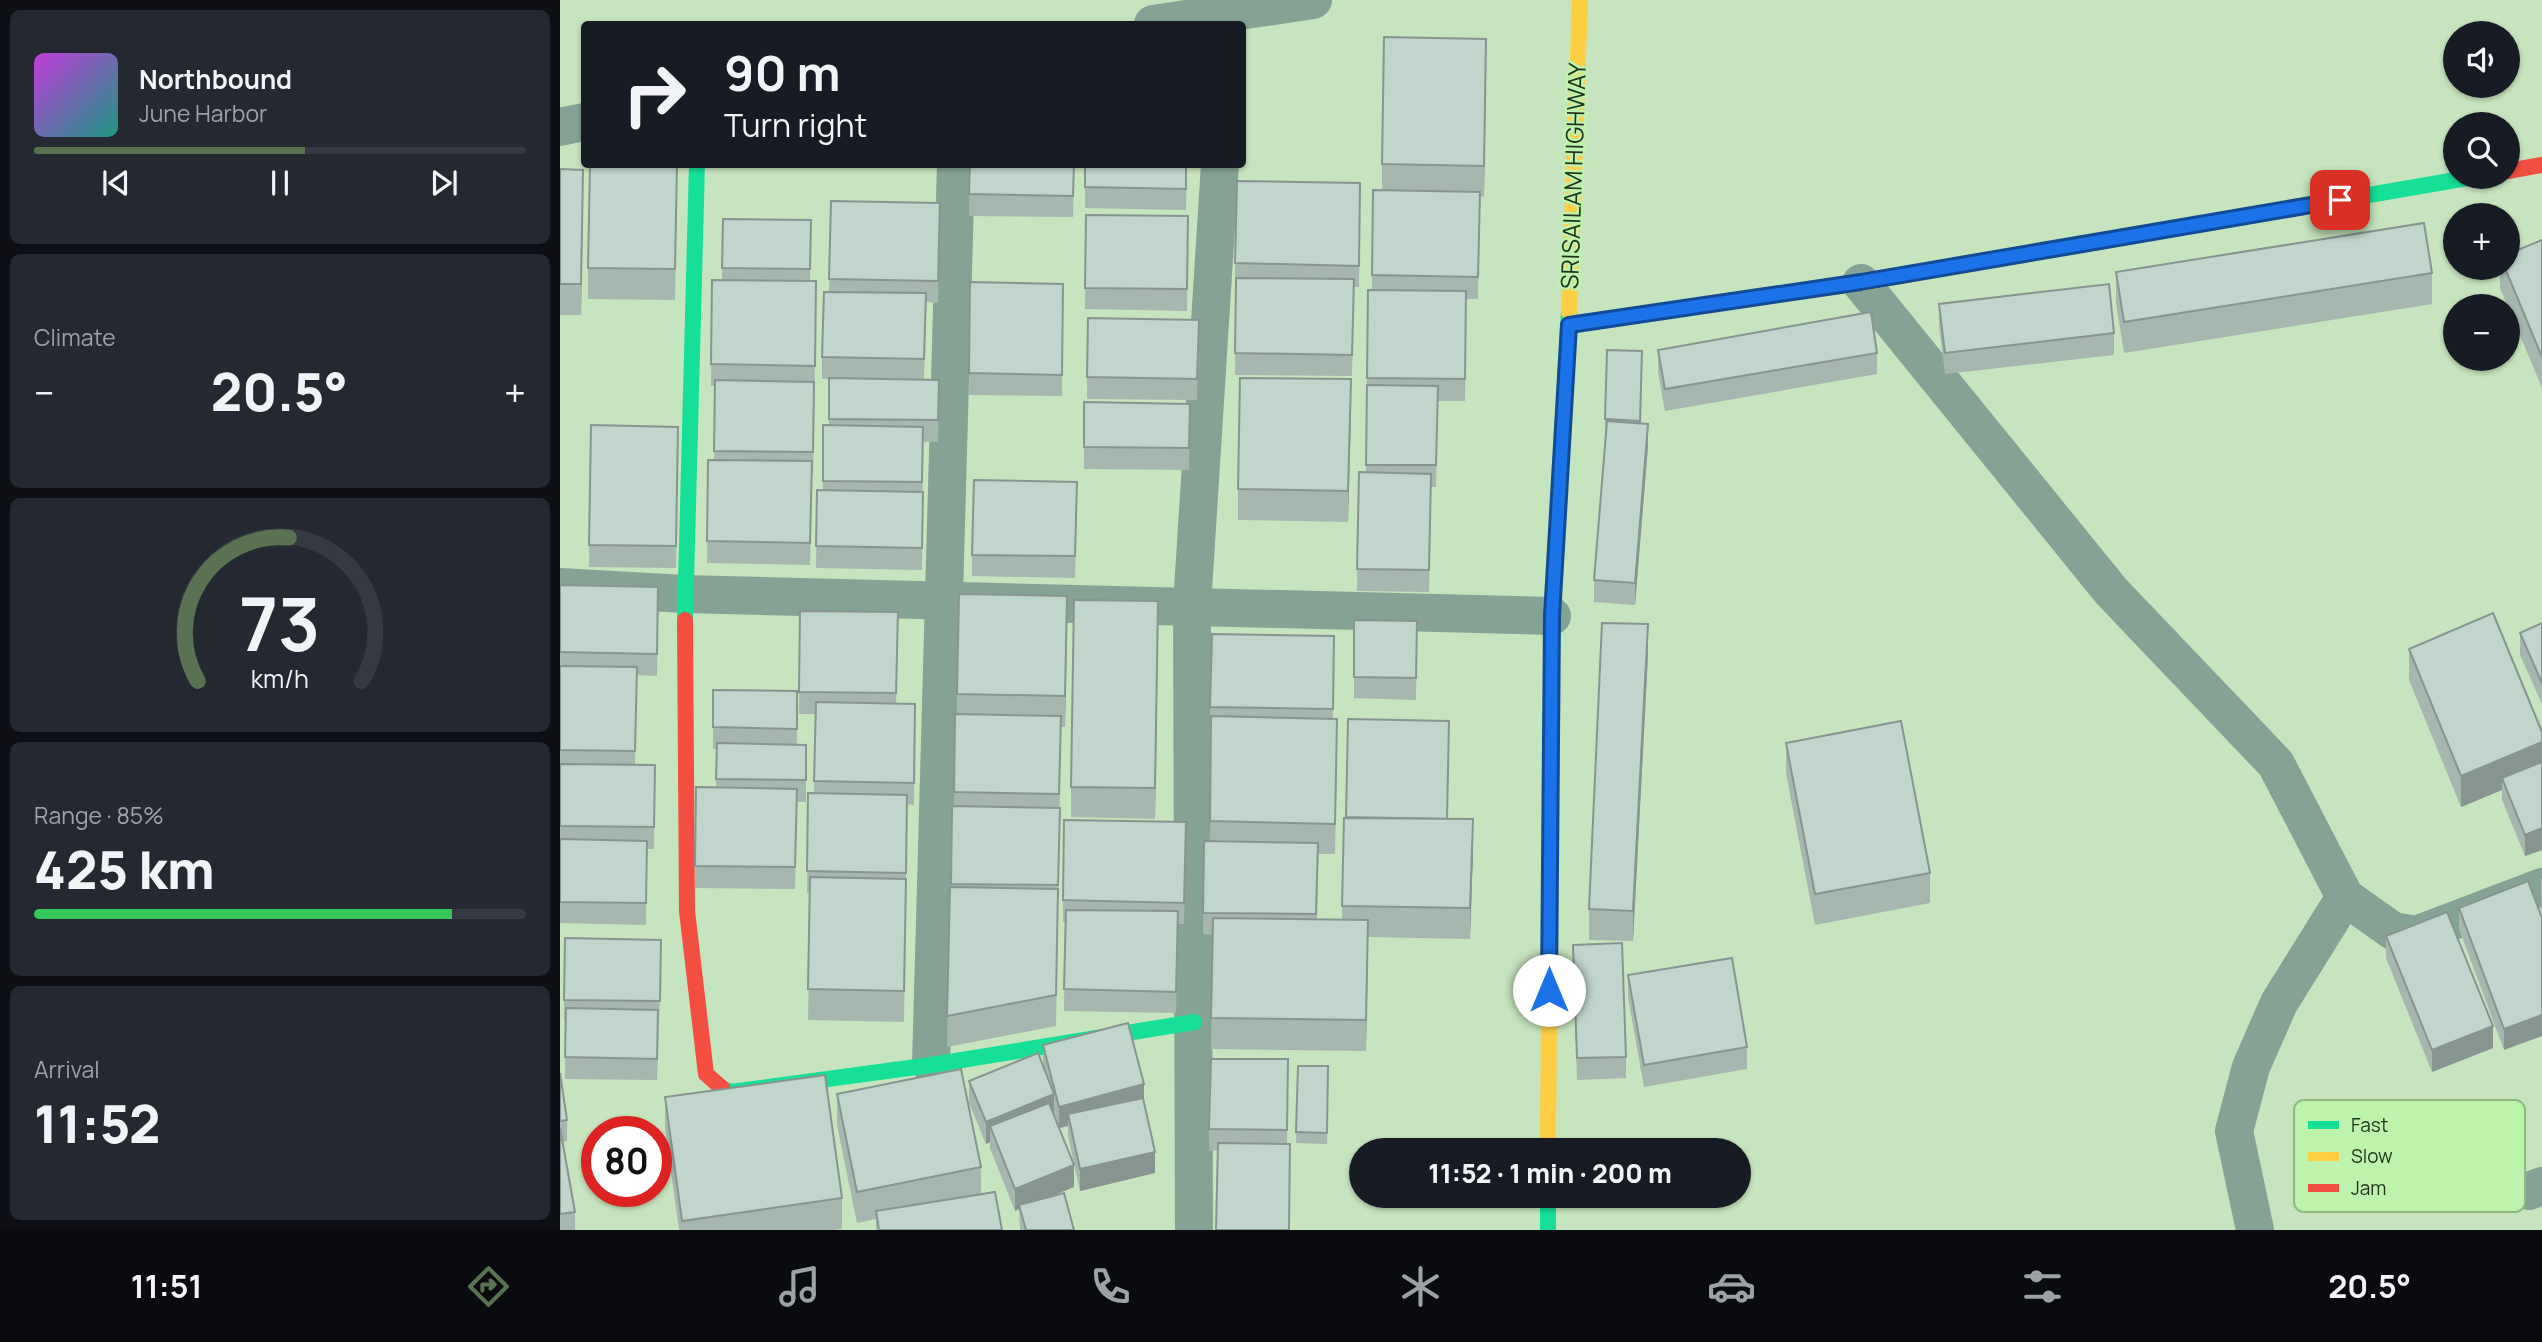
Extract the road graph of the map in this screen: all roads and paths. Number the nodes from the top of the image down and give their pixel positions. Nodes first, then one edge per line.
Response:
1 (1313, 0) edge
2 (1580, 0) edge
3 (1229, 19) edge
4 (1199, 21) edge
5 (581, 123) edge
6 (560, 127) edge
7 (2542, 165) edge
8 (697, 168) edge
9 (956, 168) edge
10 (1220, 168) edge
11 (2520, 169) edge
12 (2443, 182) edge
13 (1861, 282) junction
14 (1569, 325) junction
15 (560, 587) edge
16 (685, 594) junction
17 (942, 600) junction
18 (1192, 606) junction
19 (1552, 616) junction
20 (2542, 887) edge
21 (2345, 897) junction
22 (1194, 1021) junction
23 (932, 1065) junction
24 (1548, 1138) edge
25 (1548, 1208) edge
26 (1194, 1230) edge
27 (1548, 1230) edge
28 (2255, 1230) edge

1 - 3 street
2 - 14 main road, SRISAILAM HIGHWAY
3 - 4 street
5 - 6 street
7 - 11 main road
8 - 16 main road
9 - 17 street
10 - 18 street
12 - 13 main road
13 - 14 main road
13 - 21 street
14 - 19 main road, SRISAILAM HIGHWAY
15 - 16 street
16 - 17 street
16 - 23 main road
17 - 18 street
17 - 23 street
18 - 19 street
18 - 22 street
19 - 24 main road, SRISAILAM HIGHWAY
20 - 21 street
21 - 28 street
22 - 23 main road
22 - 26 street
25 - 27 main road

